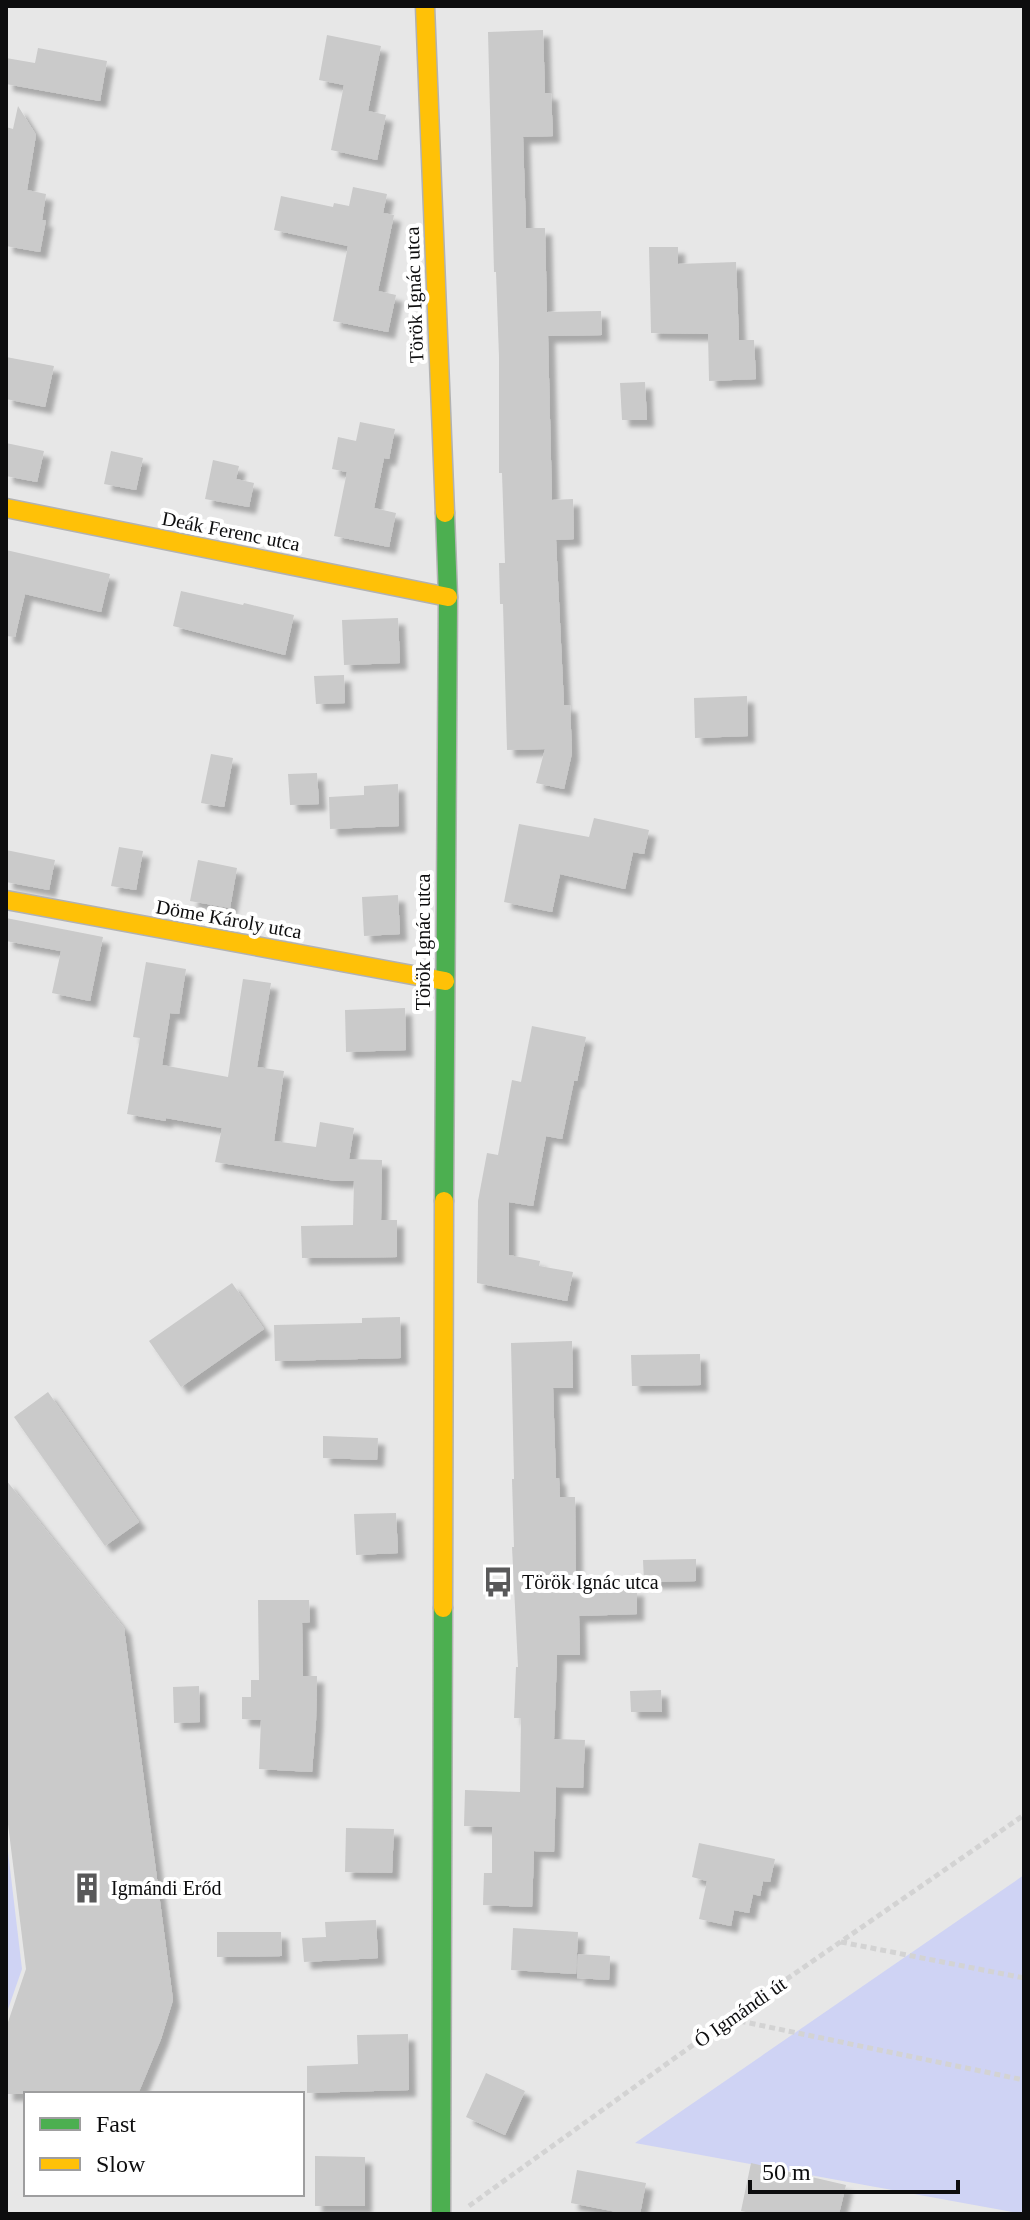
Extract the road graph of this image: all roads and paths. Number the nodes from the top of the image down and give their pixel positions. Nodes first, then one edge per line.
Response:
1 (425, 6) edge
2 (6, 508) edge
3 (448, 597) junction
4 (6, 900) edge
5 (445, 981) junction
6 (1024, 1815) edge
7 (841, 1942) junction
8 (1024, 1978) edge
9 (729, 2019) junction
10 (1024, 2080) edge
11 (466, 2208) dead end
12 (441, 2214) edge

1 - 3 street, Török Ignác utca
2 - 3 street, Deák Ferenc utca
3 - 5 street, Török Ignác utca
4 - 5 street, Döme Károly utca
5 - 12 street, Török Ignác utca
6 - 7 path, Ó Igmándi út
7 - 8 path
7 - 9 path, Ó Igmándi út
9 - 10 path
9 - 11 path, Ó Igmándi út

